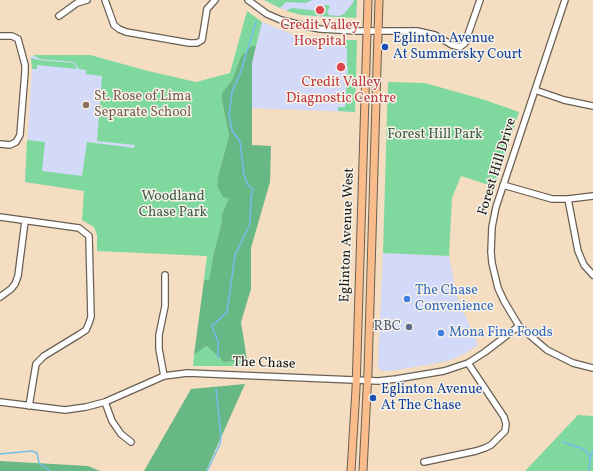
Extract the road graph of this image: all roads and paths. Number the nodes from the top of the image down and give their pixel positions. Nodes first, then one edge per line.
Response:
1 (87, 0) edge
2 (105, 0) edge
3 (215, 0) edge
4 (248, 0) edge
5 (368, 0) edge
6 (379, 0) edge
7 (480, 0) edge
8 (564, 0) edge
9 (59, 16) dead end
10 (367, 31) junction
11 (378, 31) junction
12 (0, 36) edge
13 (535, 90) junction
14 (593, 106) edge
15 (0, 144) edge
16 (503, 185) junction
17 (593, 196) edge
18 (568, 199) junction
19 (0, 217) edge
20 (25, 221) junction
21 (165, 275) dead end
22 (593, 275) edge
23 (0, 297) edge
24 (519, 326) junction
25 (468, 363) junction
26 (593, 368) edge
27 (164, 376) junction
28 (356, 380) junction
29 (368, 380) junction
30 (0, 402) edge
31 (105, 402) junction
32 (29, 406) junction
33 (131, 442) dead end
34 (424, 462) dead end
35 (351, 471) edge
36 (363, 471) edge

1 - 9 street
2 - 3 street
4 - 10 street
5 - 10 main road, Eglinton Avenue West
6 - 11 main road, Eglinton Avenue West
7 - 11 street
8 - 13 street, Forest Hill Drive
10 - 11 street
10 - 28 main road, Eglinton Avenue West
11 - 29 main road, Eglinton Avenue West
12 - 15 street
13 - 14 street
13 - 16 street, Forest Hill Drive
16 - 18 street
16 - 24 street, Forest Hill Drive
17 - 18 street
18 - 22 street
19 - 20 street
20 - 23 street
20 - 32 street
21 - 27 street
24 - 25 street, The Chase
24 - 26 street, Forest Hill Drive
25 - 29 street, The Chase
25 - 34 street
27 - 28 street, The Chase
27 - 31 street, The Chase
28 - 29 street, The Chase
28 - 35 main road, Eglinton Avenue West
29 - 36 main road, Eglinton Avenue West
30 - 32 street, The Chase
31 - 32 street, The Chase
31 - 33 street

